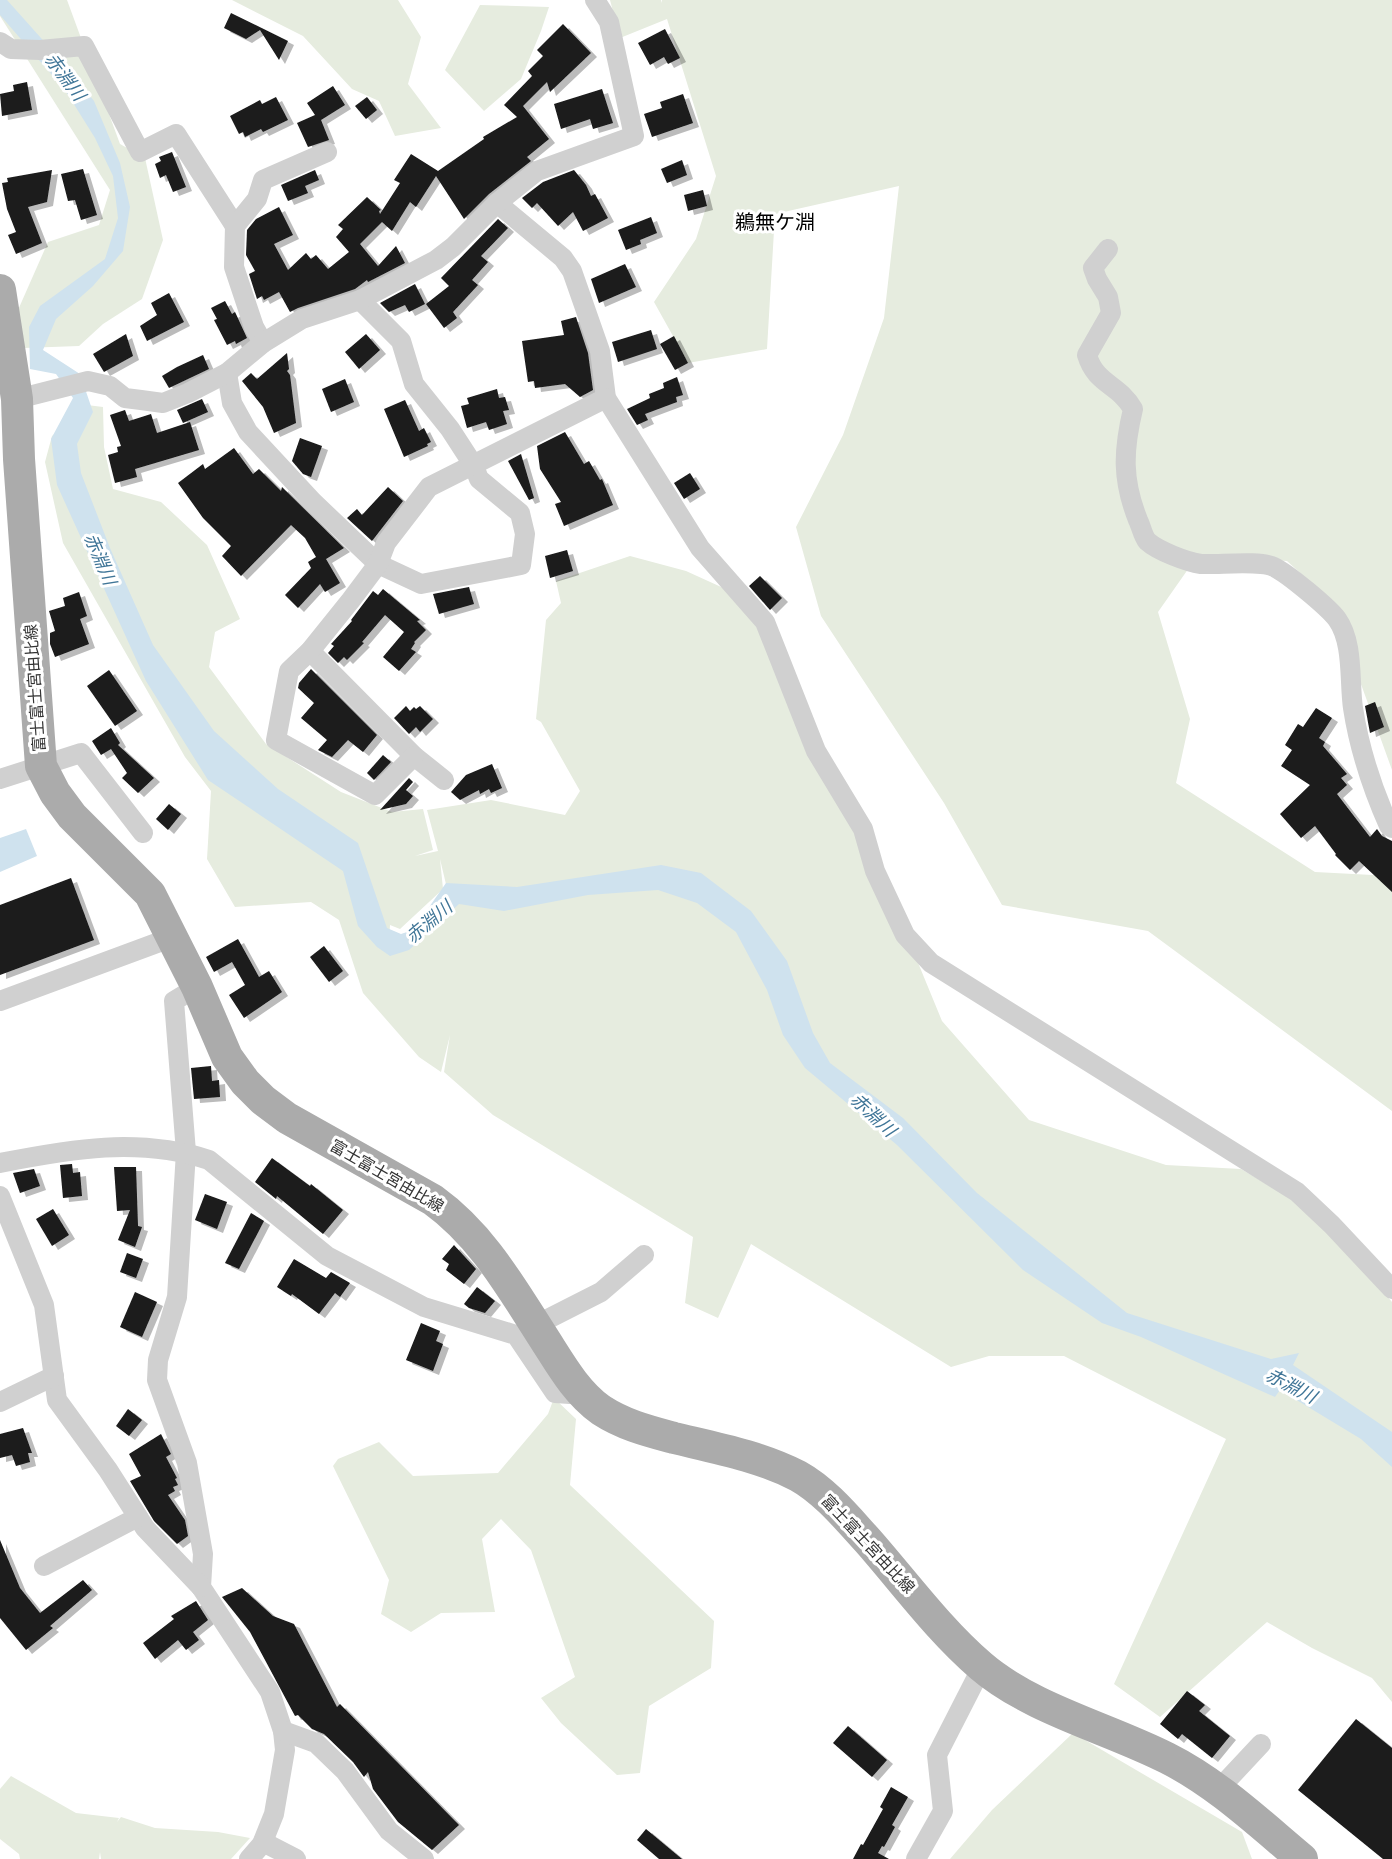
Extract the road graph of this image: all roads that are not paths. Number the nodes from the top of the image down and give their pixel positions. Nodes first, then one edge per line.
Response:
1 (595, 0) edge
2 (0, 42) edge
3 (327, 152) dead end
4 (497, 203) junction
5 (235, 226) junction
6 (1108, 249) dead end
7 (0, 290) edge
8 (360, 300) junction
9 (263, 343) junction
10 (227, 373) junction
11 (606, 398) junction
12 (17, 399) junction
13 (10, 460) edge
14 (474, 466) junction
15 (378, 564) junction
16 (310, 651) junction
17 (414, 756) junction
18 (41, 766) junction
19 (0, 779) edge
20 (444, 780) dead end
21 (1392, 828) edge
22 (143, 833) dead end
23 (173, 937) junction
24 (197, 987) junction
25 (0, 1000) edge
26 (186, 1152) junction
27 (0, 1163) edge
28 (0, 1196) edge
29 (644, 1255) dead end
30 (1392, 1289) edge
31 (536, 1325) junction
32 (54, 1376) junction
33 (585, 1395) junction
34 (0, 1402) edge
35 (138, 1517) junction
36 (44, 1566) dead end
37 (201, 1587) junction
38 (982, 1667) junction
39 (284, 1731) junction
40 (1261, 1744) dead end
41 (1218, 1790) junction
42 (263, 1842) junction
43 (249, 1859) edge
44 (296, 1859) edge
45 (424, 1859) edge
46 (916, 1859) edge
47 (1302, 1859) edge

1 - 4 street
2 - 5 street
3 - 5 street
4 - 8 street
4 - 11 street
5 - 9 street
6 - 21 street
7 - 12 main road, 富士富士宮由比線
8 - 9 street
8 - 14 street
9 - 10 street
10 - 12 street
10 - 15 street
11 - 14 street
11 - 30 street
12 - 13 main road, 富士富士宮由比線
13 - 18 main road, 富士富士宮由比線
14 - 15 street
14 - 15 street
15 - 16 street
16 - 17 street
16 - 17 street
17 - 20 street
18 - 19 street
18 - 22 street
18 - 23 main road, 富士富士宮由比線
23 - 24 main road, 富士富士宮由比線
23 - 25 street
24 - 26 street
24 - 31 main road, 富士富士宮由比線
26 - 27 street
26 - 33 street
26 - 37 street
28 - 32 street
29 - 31 street
31 - 33 main road, 富士富士宮由比線
32 - 34 street
32 - 35 street
33 - 38 main road, 富士富士宮由比線
35 - 36 street
35 - 37 street
37 - 39 street
38 - 41 main road, 富士富士宮由比線
38 - 46 street
39 - 42 street
39 - 45 street
40 - 41 street
41 - 47 main road, 富士富士宮由比線
42 - 43 street
42 - 44 street

